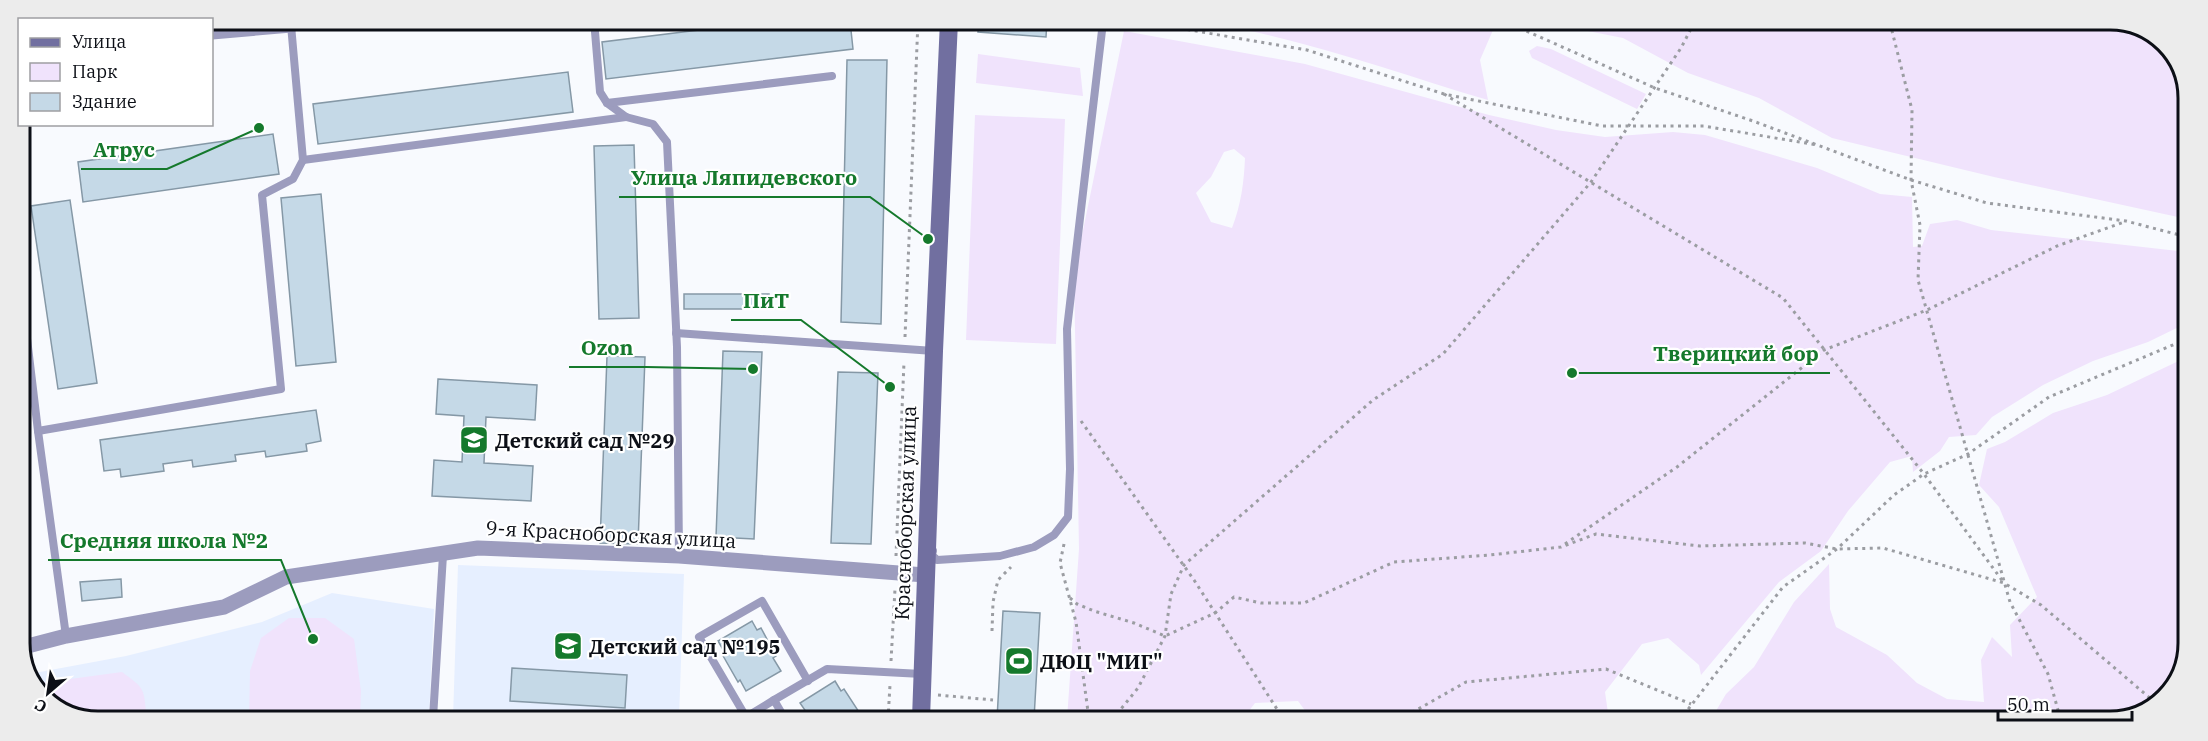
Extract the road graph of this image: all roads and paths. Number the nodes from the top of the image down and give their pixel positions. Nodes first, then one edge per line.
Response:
1 (229, 30) edge
2 (296, 30) edge
3 (595, 30) edge
4 (918, 30) edge
5 (949, 30) edge
6 (1102, 30) edge
7 (1190, 30) edge
8 (1524, 30) edge
9 (1690, 30) edge
10 (1892, 30) edge
11 (213, 32) edge
12 (832, 76) dead end
13 (1655, 88) junction
14 (1444, 94) junction
15 (607, 103) junction
16 (626, 117) junction
17 (1630, 126) junction
18 (1827, 147) junction
19 (303, 160) junction
20 (1911, 180) junction
21 (1591, 182) junction
22 (2126, 221) junction
23 (2178, 235) edge
24 (1927, 309) junction
25 (676, 333) junction
26 (2178, 343) edge
27 (904, 349) junction
28 (1824, 350) junction
29 (934, 351) junction
30 (30, 384) edge
31 (1069, 404) junction
32 (38, 431) junction
33 (1968, 454) junction
34 (930, 458) junction
35 (1924, 474) junction
36 (1068, 517) junction
37 (1034, 547) junction
38 (1561, 547) junction
39 (1837, 549) junction
40 (443, 555) junction
41 (679, 556) junction
42 (1184, 565) junction
43 (896, 573) junction
44 (925, 575) junction
45 (2004, 583) junction
46 (1070, 598) junction
47 (1215, 613) junction
48 (992, 631) dead end
49 (66, 636) junction
50 (1165, 636) junction
51 (30, 645) edge
52 (891, 672) junction
53 (922, 674) junction
54 (808, 681) junction
55 (921, 694) junction
56 (2150, 698) edge
57 (774, 700) junction
58 (993, 700) dead end
59 (1692, 704) junction
60 (433, 711) edge
61 (740, 711) edge
62 (756, 711) edge
63 (780, 711) edge
64 (889, 711) edge
65 (921, 711) edge
66 (1088, 711) edge
67 (1119, 711) edge
68 (1278, 711) edge
69 (1415, 711) edge
70 (1687, 711) edge
71 (2058, 711) edge

1 - 11 street
2 - 19 lane
3 - 15 lane
4 - 27 path
5 - 29 street, Красноборская улица
6 - 31 lane
7 - 14 path
8 - 13 path
9 - 13 path
10 - 20 path
12 - 15 lane
13 - 17 path
13 - 18 path
14 - 17 path
14 - 21 path
15 - 16 lane
16 - 19 lane
16 - 25 lane
17 - 18 path
17 - 21 path
18 - 20 path
19 - 32 lane
20 - 22 path
20 - 24 path
21 - 28 path
21 - 42 path
22 - 23 path
22 - 24 path
24 - 28 path
24 - 33 path
25 - 27 lane
25 - 41 lane
26 - 33 path
27 - 29 lane
27 - 43 path
28 - 35 path
28 - 38 path
29 - 34 street, Красноборская улица
30 - 32 lane
31 - 36 lane
31 - 42 path
32 - 49 lane
33 - 35 path
33 - 45 path
34 - 37 lane
34 - 44 street, Красноборская улица
35 - 39 path
35 - 45 path
36 - 37 lane
36 - 46 path
37 - 48 path
38 - 39 path
38 - 47 path
39 - 45 path
39 - 59 path
40 - 41 street, 9-я Красноборская улица
40 - 49 street, 9-я Красноборская улица
40 - 60 lane
41 - 43 street, 9-я Красноборская улица
42 - 47 path
42 - 50 path
43 - 44 street, 9-я Красноборская улица
43 - 52 path
44 - 53 street, Красноборская улица
45 - 56 path
45 - 71 path
46 - 50 path
46 - 66 path
47 - 50 path
47 - 68 path
49 - 51 street, 9-я Красноборская улица
50 - 67 path
52 - 53 lane
52 - 54 lane
52 - 64 path
53 - 55 street, Красноборская улица
54 - 57 lane
54 - 61 lane
55 - 58 path
55 - 65 street, Красноборская улица
57 - 62 lane
57 - 63 lane
59 - 69 path
59 - 70 path

